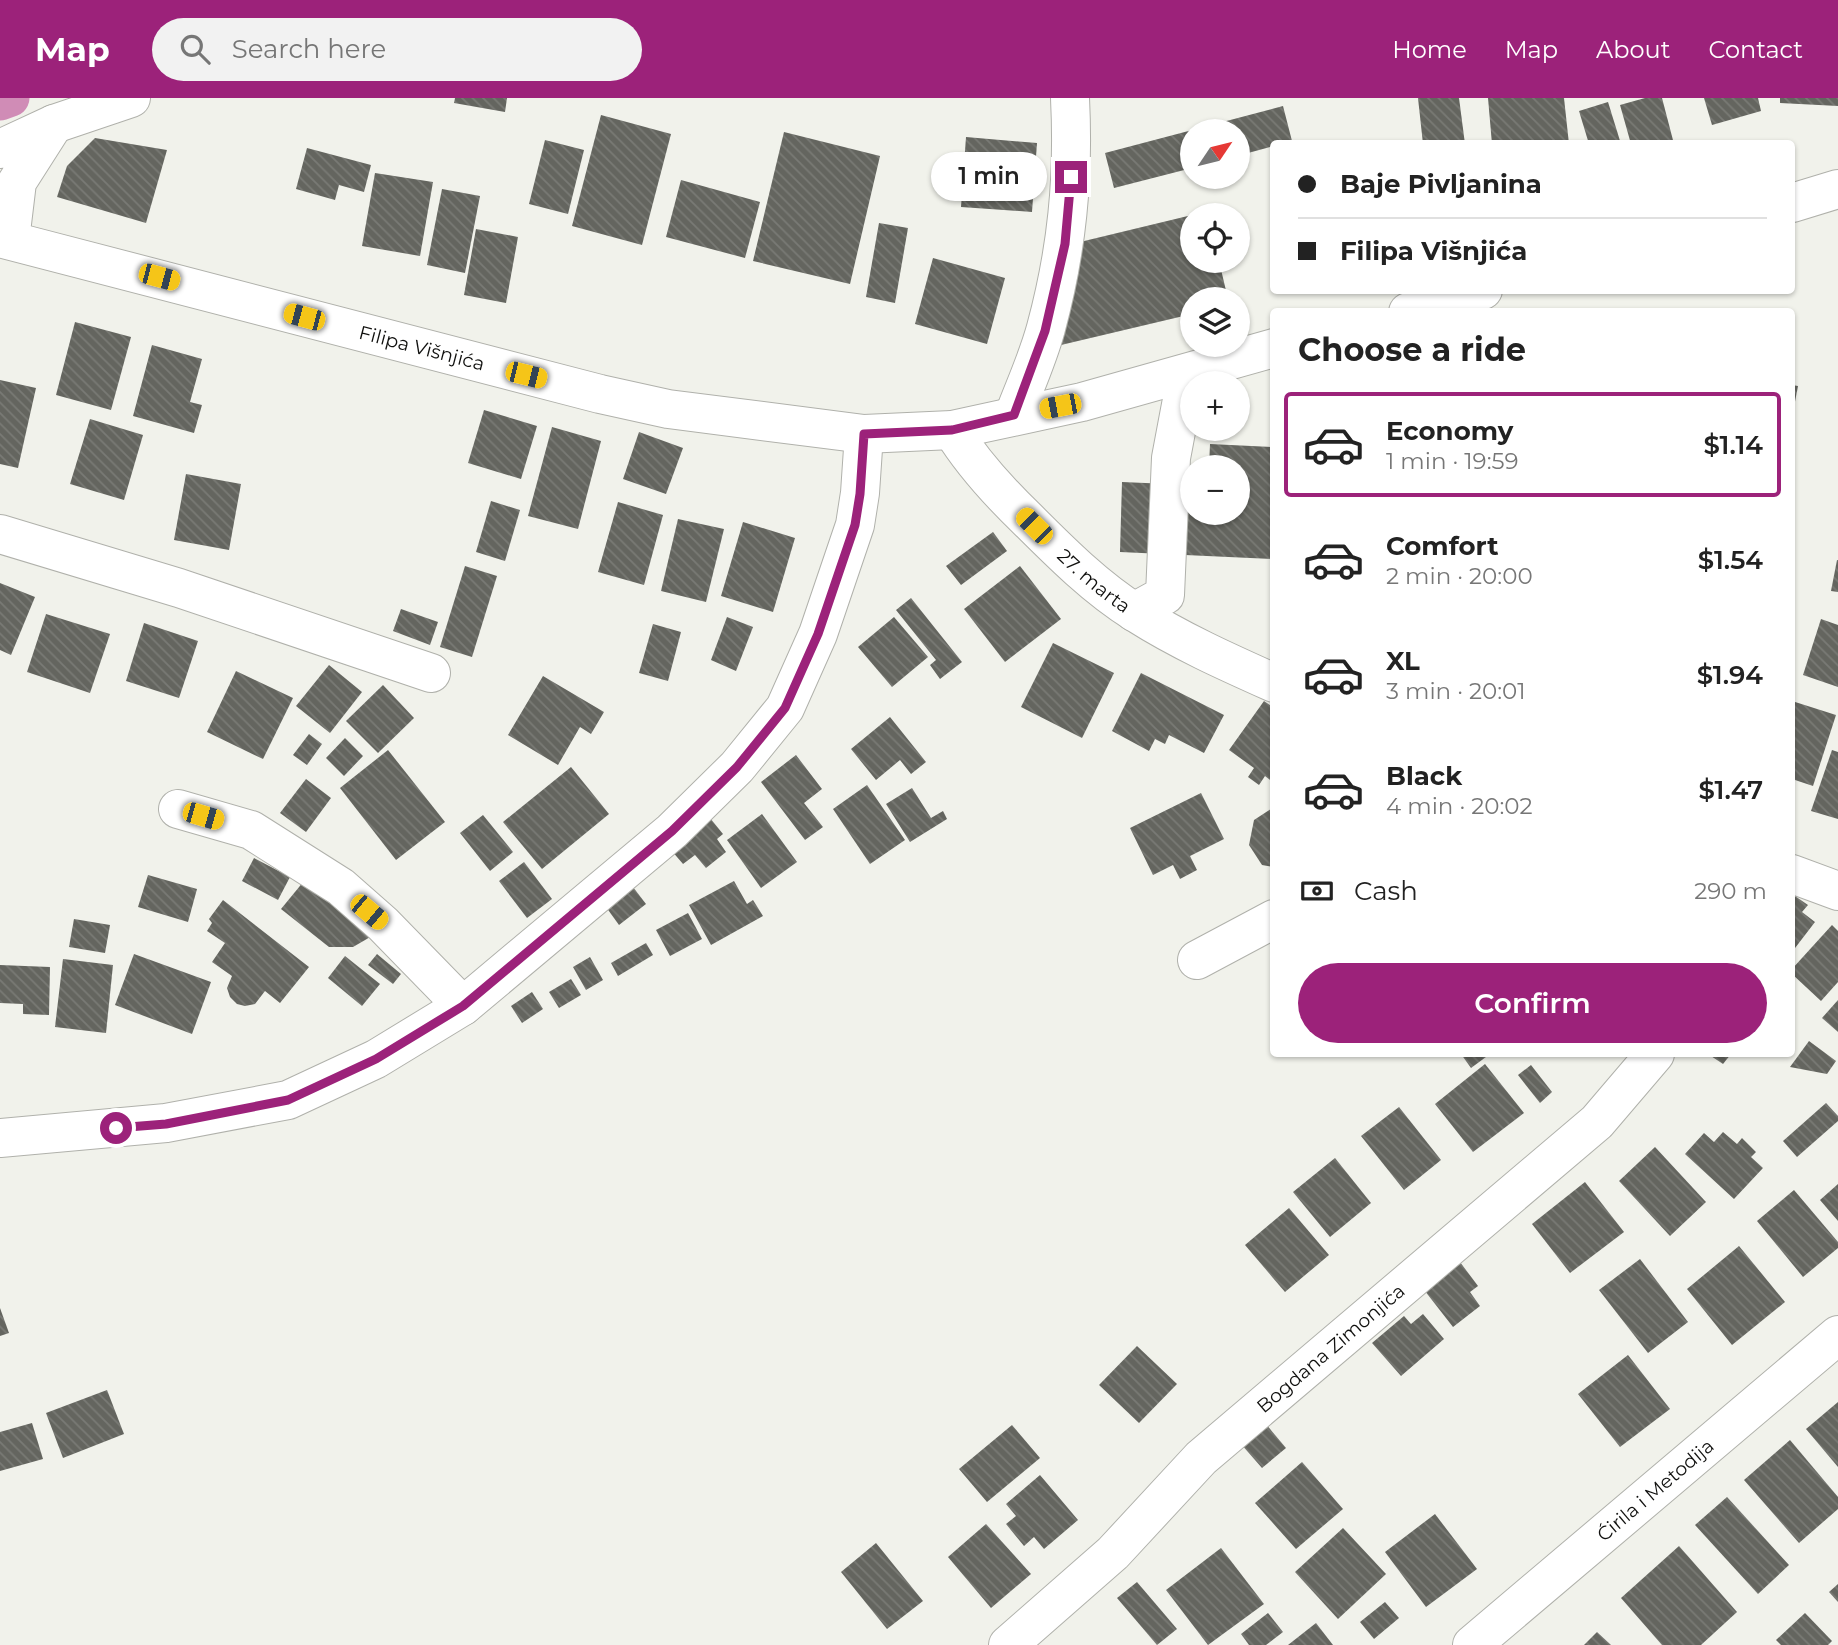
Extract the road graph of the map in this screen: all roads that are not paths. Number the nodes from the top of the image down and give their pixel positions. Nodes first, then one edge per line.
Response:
1 (131, 98) edge
2 (1070, 98) edge
3 (54, 124) junction
4 (0, 149) edge
5 (1838, 189) edge
6 (1795, 202) edge
7 (5, 239) edge
8 (1469, 294) edge
9 (1422, 308) edge
10 (1270, 349) edge
11 (1194, 371) edge
12 (1180, 375) edge
13 (1180, 410) edge
14 (1014, 415) junction
15 (952, 430) junction
16 (864, 434) junction
17 (0, 534) edge
18 (1135, 612) junction
19 (431, 673) dead end
20 (1270, 681) edge
21 (178, 810) dead end
22 (1795, 880) edge
23 (1838, 891) edge
24 (1270, 921) edge
25 (1197, 960) dead end
26 (463, 1006) junction
27 (1651, 1057) edge
28 (0, 1138) edge
29 (1838, 1335) edge
30 (1008, 1645) edge
31 (1472, 1645) edge

1 - 3 street
2 - 14 street
3 - 4 street
3 - 7 street
5 - 6 street
7 - 16 street, Filipa Višnjića
8 - 9 street
10 - 11 street, Filipa Višnjića
12 - 14 street, Filipa Višnjića
13 - 18 street
14 - 15 street, Filipa Višnjića
15 - 16 street, Filipa Višnjića
15 - 18 street, 27. marta
16 - 26 street
17 - 19 street
18 - 20 street, 27. marta
21 - 26 street
22 - 23 street
24 - 25 street
26 - 28 street
27 - 30 street, Bogdana Zimonjića
29 - 31 street, Ćirila i Metodija

